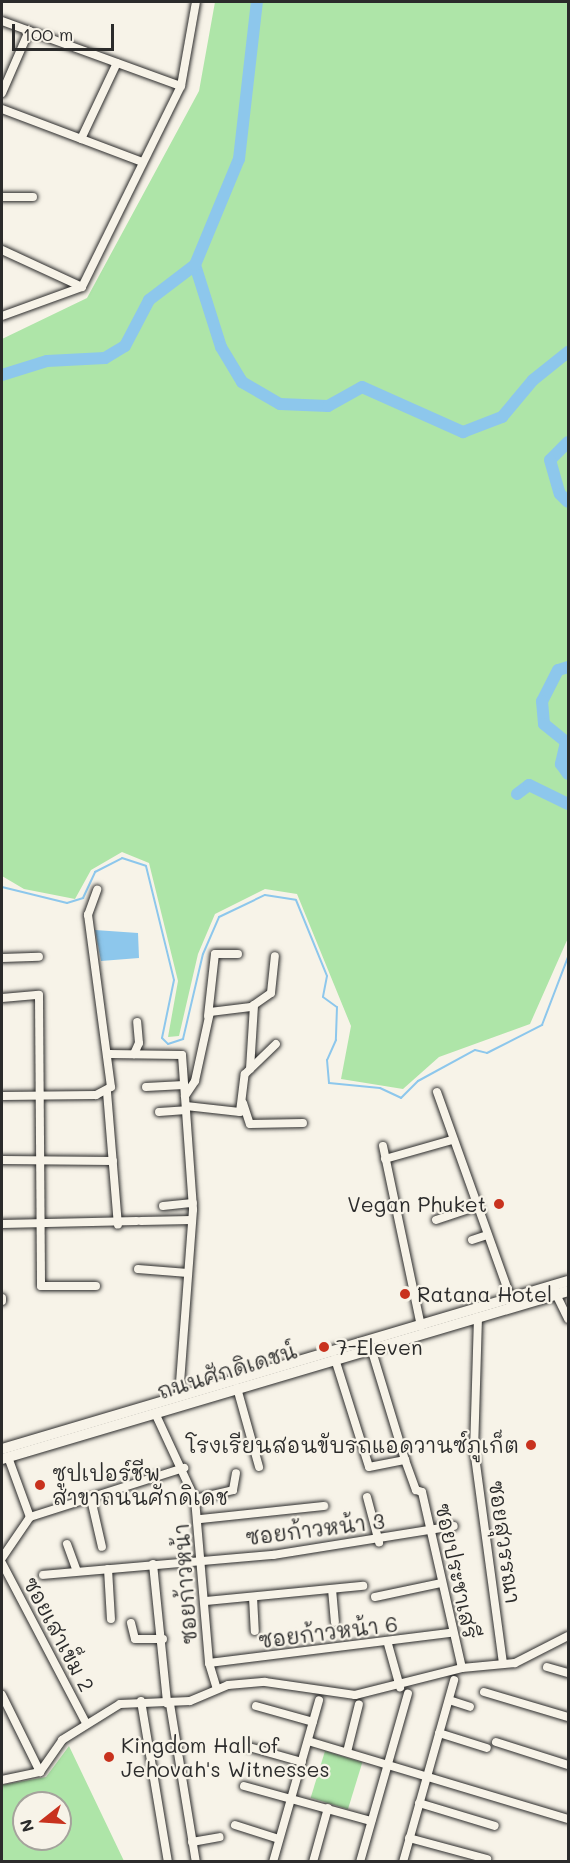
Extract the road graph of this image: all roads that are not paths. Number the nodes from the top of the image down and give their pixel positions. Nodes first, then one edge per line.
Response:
1 (196, 2) edge
2 (2, 21) edge
3 (29, 31) junction
4 (117, 63) junction
5 (181, 87) junction
6 (2, 93) edge
7 (2, 110) edge
8 (81, 139) junction
9 (142, 162) junction
10 (2, 196) edge
11 (33, 197) dead end
12 (2, 250) edge
13 (82, 287) junction
14 (2, 316) edge
15 (97, 890) dead end
16 (238, 954) dead end
17 (275, 956) dead end
18 (39, 957) dead end
19 (2, 958) edge
20 (2, 998) edge
21 (254, 1005) junction
22 (208, 1016) junction
23 (137, 1022) dead end
24 (276, 1044) dead end
25 (109, 1054) junction
26 (134, 1054) junction
27 (250, 1069) junction
28 (184, 1085) junction
29 (146, 1087) dead end
30 (107, 1092) junction
31 (437, 1092) dead end
32 (2, 1096) edge
33 (39, 1096) junction
34 (185, 1096) junction
35 (243, 1102) junction
36 (186, 1108) junction
37 (159, 1112) dead end
38 (303, 1123) dead end
39 (452, 1140) junction
40 (383, 1146) dead end
41 (385, 1159) junction
42 (2, 1160) edge
43 (39, 1161) junction
44 (113, 1161) junction
45 (193, 1203) junction
46 (163, 1206) dead end
47 (476, 1207) junction
48 (192, 1220) junction
49 (436, 1220) dead end
50 (2, 1224) edge
51 (118, 1225) junction
52 (40, 1226) junction
53 (486, 1235) junction
54 (472, 1240) dead end
55 (138, 1269) dead end
56 (188, 1273) junction
57 (568, 1281) edge
58 (96, 1286) dead end
59 (555, 1290) junction
60 (568, 1291) edge
61 (511, 1299) junction
62 (478, 1317) junction
63 (568, 1319) edge
64 (452, 1320) junction
65 (421, 1326) junction
66 (371, 1348) junction
67 (335, 1359) junction
68 (237, 1388) junction
69 (179, 1395) junction
70 (155, 1413) junction
71 (4, 1455) edge
72 (405, 1460) junction
73 (259, 1467) dead end
74 (184, 1468) junction
75 (236, 1473) dead end
76 (367, 1497) dead end
77 (90, 1499) junction
78 (195, 1499) junction
79 (324, 1506) dead end
80 (30, 1517) junction
81 (200, 1520) junction
82 (454, 1526) dead end
83 (429, 1532) junction
84 (379, 1542) junction
85 (67, 1544) dead end
86 (102, 1547) dead end
87 (203, 1558) junction
88 (2, 1561) edge
89 (153, 1564) junction
90 (76, 1569) junction
91 (108, 1569) junction
92 (43, 1575) dead end
93 (441, 1583) junction
94 (363, 1586) dead end
95 (332, 1589) junction
96 (253, 1597) junction
97 (375, 1597) dead end
98 (206, 1601) junction
99 (111, 1619) dead end
100 (335, 1622) dead end
101 (131, 1623) dead end
102 (255, 1631) dead end
103 (451, 1633) junction
104 (568, 1636) edge
105 (163, 1639) junction
106 (388, 1644) junction
107 (209, 1663) junction
108 (503, 1664) junction
109 (547, 1667) dead end
110 (462, 1668) junction
111 (568, 1673) edge
112 (454, 1680) dead end
113 (400, 1687) junction
114 (217, 1689) junction
115 (484, 1692) dead end
116 (408, 1694) dead end
117 (2, 1695) edge
118 (319, 1700) dead end
119 (449, 1700) junction
120 (141, 1701) junction
121 (169, 1703) junction
122 (359, 1704) dead end
123 (256, 1706) dead end
124 (470, 1707) dead end
125 (568, 1717) edge
126 (313, 1722) junction
127 (86, 1723) junction
128 (439, 1733) junction
129 (308, 1741) junction
130 (496, 1742) dead end
131 (249, 1747) dead end
132 (487, 1748) dead end
133 (347, 1752) junction
134 (302, 1762) junction
135 (387, 1764) junction
136 (568, 1765) edge
137 (40, 1772) junction
138 (427, 1774) junction
139 (2, 1780) edge
140 (244, 1786) dead end
141 (291, 1797) junction
142 (419, 1803) junction
143 (328, 1808) junction
144 (568, 1819) edge
145 (371, 1821) junction
146 (235, 1826) dead end
147 (495, 1826) dead end
148 (220, 1837) dead end
149 (409, 1838) junction
150 (279, 1839) junction
151 (192, 1842) junction
152 (487, 1859) dead end
153 (168, 1862) edge
154 (196, 1862) edge
155 (273, 1862) edge
156 (313, 1862) edge
157 (360, 1862) edge
158 (403, 1862) edge

1 - 5 street
2 - 3 street
3 - 4 street
3 - 6 street
4 - 5 street
4 - 8 street
5 - 9 street
7 - 8 street
8 - 9 street
9 - 13 street
10 - 11 street
12 - 13 street
13 - 14 street
15 - 25 street
16 - 22 street
17 - 21 street
18 - 19 street
20 - 33 street
21 - 22 street
21 - 27 street
22 - 34 street
23 - 26 street
24 - 27 street
25 - 26 street
25 - 30 street
26 - 28 street
27 - 35 street
28 - 29 street
28 - 34 street
30 - 33 street
30 - 44 street
31 - 39 street
32 - 33 street
33 - 43 street
34 - 36 street
35 - 36 street
35 - 38 street
36 - 37 street
36 - 45 street
39 - 41 street
39 - 47 street
40 - 41 street
41 - 65 street
42 - 43 street
43 - 44 street
43 - 52 street
44 - 51 street
45 - 46 street
45 - 48 street
47 - 49 street
47 - 53 street
48 - 51 street
48 - 56 street
50 - 52 street
51 - 52 street
52 - 58 street
53 - 54 street
53 - 61 street
55 - 56 street
56 - 69 street
57 - 59 main road, ถนนศักดิเดชน์
59 - 60 main road, ถนนศักดิเดชน์
59 - 61 main road, ถนนศักดิเดชน์
59 - 62 main road, ถนนศักดิเดชน์
59 - 63 street
61 - 64 main road, ถนนศักดิเดชน์
62 - 64 main road, ถนนศักดิเดชน์
62 - 108 street, ซอยสุวรรณา
64 - 65 main road, ถนนศักดิเดชน์
64 - 66 main road, ถนนศักดิเดชน์
65 - 69 main road, ถนนศักดิเดชน์
66 - 67 main road, ถนนศักดิเดชน์
66 - 72 street, ซอยประชาเสรี
67 - 68 main road, ถนนศักดิเดชน์
67 - 72 street
68 - 70 main road, ถนนศักดิเดชน์
68 - 73 street
69 - 71 main road, ถนนศักดิเดชน์
70 - 71 main road, ถนนศักดิเดชน์
70 - 74 street, ซอยก้าวหน้า
71 - 80 street
72 - 83 street, ซอยประชาเสรี
74 - 77 street
74 - 78 street, ซอยก้าวหน้า
75 - 78 street
76 - 84 street
77 - 80 street
77 - 86 street
78 - 81 street, ซอยก้าวหน้า
79 - 81 street
80 - 88 street
81 - 87 street, ซอยก้าวหน้า
82 - 83 street, ซอยก้าวหน้า 3
83 - 84 street, ซอยก้าวหน้า 3
83 - 93 street, ซอยประชาเสรี
84 - 87 street, ซอยก้าวหน้า 3
85 - 90 street
87 - 89 street, ซอยก้าวหน้า 3
87 - 98 street, ซอยก้าวหน้า
88 - 127 street, ซอยเสาเข็ม 2
89 - 91 street, ซอยก้าวหน้า 3
89 - 105 street
90 - 91 street, ซอยก้าวหน้า 3
90 - 92 street, ซอยก้าวหน้า 3
91 - 99 street
93 - 97 street
93 - 103 street, ซอยประชาเสรี
94 - 95 street
95 - 96 street
95 - 100 street
96 - 98 street
96 - 102 street
98 - 107 street, ซอยก้าวหน้า
101 - 105 street
103 - 106 street, ซอยก้าวหน้า 6
103 - 110 street, ซอยประชาเสรี
104 - 108 street
105 - 121 street
106 - 107 street, ซอยก้าวหน้า 6
106 - 113 street
107 - 114 street, ซอยก้าวหน้า
108 - 110 street
109 - 111 street
110 - 113 street
112 - 119 street
113 - 114 street
114 - 121 street
115 - 125 street
116 - 135 street
117 - 137 street
118 - 126 street
119 - 124 street
119 - 128 street
120 - 121 street
120 - 127 street
120 - 153 street
121 - 151 street
122 - 133 street
123 - 126 street
126 - 129 street
127 - 137 street
128 - 132 street
128 - 138 street
129 - 133 street
129 - 134 street
130 - 136 street
131 - 134 street
133 - 135 street
134 - 141 street
135 - 138 street
135 - 145 street
137 - 139 street
138 - 142 street
138 - 144 street
140 - 141 street
141 - 143 street
141 - 150 street
142 - 147 street
142 - 149 street
143 - 145 street
143 - 156 street
145 - 157 street
146 - 150 street
148 - 151 street
149 - 152 street
149 - 158 street
150 - 155 street
151 - 154 street

